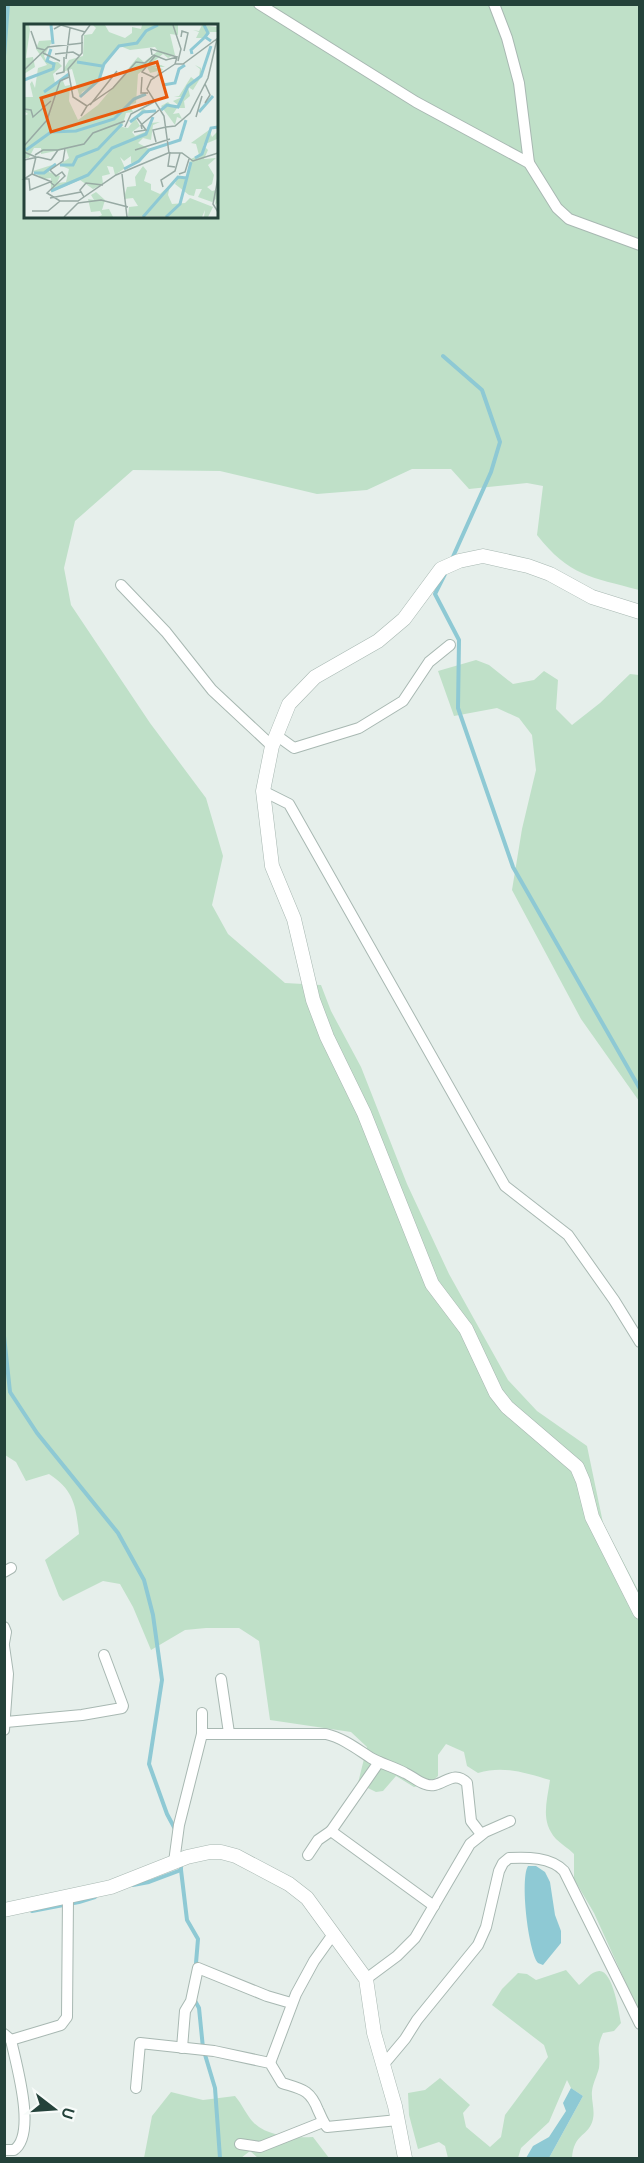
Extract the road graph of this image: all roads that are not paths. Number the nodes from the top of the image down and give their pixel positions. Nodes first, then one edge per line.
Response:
1 (259, 4) edge
2 (494, 4) edge
3 (529, 163) junction
4 (639, 244) edge
5 (121, 585) dead end
6 (639, 612) edge
7 (450, 645) dead end
8 (274, 740) junction
9 (263, 790) junction
10 (639, 1342) edge
11 (639, 1612) edge
12 (4, 1627) edge
13 (4, 1645) edge
14 (104, 1655) dead end
15 (221, 1679) dead end
16 (202, 1713) dead end
17 (5, 1726) edge
18 (229, 1733) junction
19 (202, 1734) junction
20 (379, 1762) junction
21 (510, 1821) dead end
22 (331, 1831) junction
23 (481, 1834) junction
24 (308, 1856) dead end
25 (179, 1860) junction
26 (69, 1903) junction
27 (434, 1906) junction
28 (4, 1910) edge
29 (334, 1933) junction
30 (366, 1979) junction
31 (291, 2003) junction
32 (639, 2024) edge
33 (8, 2037) edge
34 (186, 2048) junction
35 (270, 2062) junction
36 (384, 2064) junction
37 (136, 2088) dead end
38 (398, 2120) junction
39 (323, 2122) junction
40 (240, 2144) dead end
41 (4, 2150) edge
42 (405, 2158) edge

1 - 3 street
2 - 3 street
3 - 4 street
5 - 8 street
6 - 8 street
7 - 8 street
8 - 9 street
9 - 10 street
9 - 11 street
12 - 13 street
13 - 17 street
14 - 17 street
15 - 18 street
16 - 19 street
18 - 19 street
18 - 20 street
19 - 25 street
20 - 22 street
20 - 23 street
21 - 23 street
22 - 24 street
22 - 27 street
23 - 27 street
25 - 26 street
25 - 29 street
26 - 28 street
26 - 33 street
27 - 30 street
29 - 30 street
29 - 31 street
30 - 36 street
31 - 34 street
31 - 35 street
32 - 36 street
33 - 41 street
34 - 35 street
34 - 37 street
35 - 39 street
36 - 38 street
38 - 39 street
38 - 42 street
39 - 40 street

